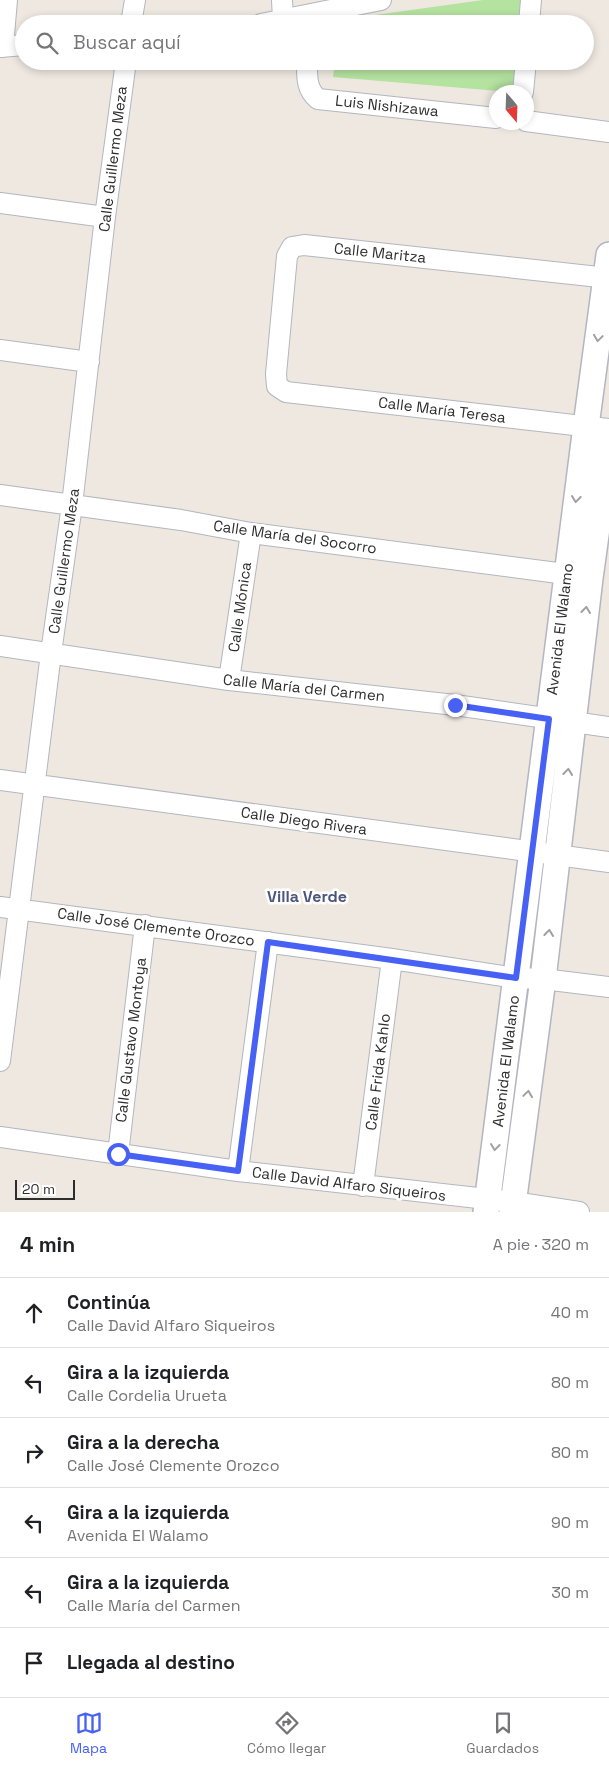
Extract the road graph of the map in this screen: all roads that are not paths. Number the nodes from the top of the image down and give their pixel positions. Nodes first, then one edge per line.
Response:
1 (7, 0) edge
2 (135, 0) edge
3 (382, 0) edge
4 (531, 0) edge
5 (282, 10) edge
6 (132, 15) edge
7 (294, 15) edge
8 (325, 15) edge
9 (530, 15) edge
10 (15, 46) edge
11 (1, 47) edge
12 (125, 70) edge
13 (307, 70) edge
14 (525, 70) edge
15 (524, 85) edge
16 (489, 117) edge
17 (534, 122) edge
18 (609, 132) edge
19 (0, 203) edge
20 (105, 217) junction
21 (608, 271) edge
22 (0, 350) edge
23 (89, 362) junction
24 (277, 386) joint
25 (597, 427) edge
26 (609, 442) edge
27 (0, 495) edge
28 (72, 505) junction
29 (251, 533) junction
30 (579, 576) junction
31 (0, 646) edge
32 (51, 653) junction
33 (230, 680) junction
34 (549, 719) junction
35 (573, 722) junction
36 (609, 727) edge
37 (0, 780) edge
38 (36, 784) junction
39 (531, 852) junction
40 (558, 856) junction
41 (609, 862) edge
42 (9, 908) edge
43 (144, 925) junction
44 (268, 942) junction
45 (392, 959) junction
46 (516, 978) junction
47 (543, 979) junction
48 (609, 987) edge
49 (0, 1061) edge
50 (0, 1137) edge
51 (118, 1154) junction
52 (238, 1171) junction
53 (363, 1186) junction
54 (487, 1206) edge
55 (513, 1207) edge
56 (579, 1212) edge

1 - 11 street
2 - 6 street
3 - 8 street
4 - 9 street
5 - 7 street
10 - 11 street
12 - 20 street, Calle Guillermo Meza
13 - 16 street, Luis Nishizawa
14 - 15 street
17 - 18 street
19 - 20 street
20 - 23 street, Calle Guillermo Meza
21 - 24 street, Calle Maritza
21 -> 25 street, Avenida El Walamo
22 - 23 street
23 - 28 street, Calle Guillermo Meza
24 - 25 street, Calle María Teresa
25 -> 30 street, Avenida El Walamo
26 - 30 street, Avenida El Walamo
27 - 28 street, Calle María del Socorro
28 - 29 street, Calle María del Socorro
28 - 32 street, Calle Guillermo Meza
29 - 30 street, Calle María del Socorro
29 - 33 street, Calle Mónica
30 - 34 street, Avenida El Walamo
35 -> 30 street, Avenida El Walamo
31 - 32 street, Calle María del Carmen
32 - 33 street, Calle María del Carmen
32 - 38 street, Calle Guillermo Meza
33 - 34 street, Calle María del Carmen
34 - 35 street, Calle María del Carmen
34 - 39 street, Avenida El Walamo
35 - 36 street, Calle María del Carmen
40 -> 35 street, Avenida El Walamo
37 - 38 street, Calle Diego Rivera
38 - 39 street, Calle Diego Rivera
38 - 42 street, Calle Guillermo Meza
39 - 40 street, Calle Diego Rivera
39 - 46 street, Avenida El Walamo
40 - 41 street, Calle Diego Rivera
47 -> 40 street, Avenida El Walamo
42 - 43 street, Calle José Clemente Orozco
42 - 49 street, Calle Guillermo Meza
43 - 44 street, Calle José Clemente Orozco
43 - 51 street, Calle Gustavo Montoya
44 - 45 street, Calle José Clemente Orozco
44 - 52 street
45 - 46 street, Calle José Clemente Orozco
45 - 53 street, Calle Frida Kahlo
46 - 47 street, Calle José Clemente Orozco
46 -> 54 street, Avenida El Walamo
47 - 48 street, Calle José Clemente Orozco
55 -> 47 street, Avenida El Walamo
50 - 51 street, Calle David Alfaro Siqueiros
51 - 52 street, Calle David Alfaro Siqueiros
52 - 53 street, Calle David Alfaro Siqueiros
53 - 54 street, Calle David Alfaro Siqueiros
54 - 55 street, Calle David Alfaro Siqueiros
55 - 56 street, Calle David Alfaro Siqueiros

